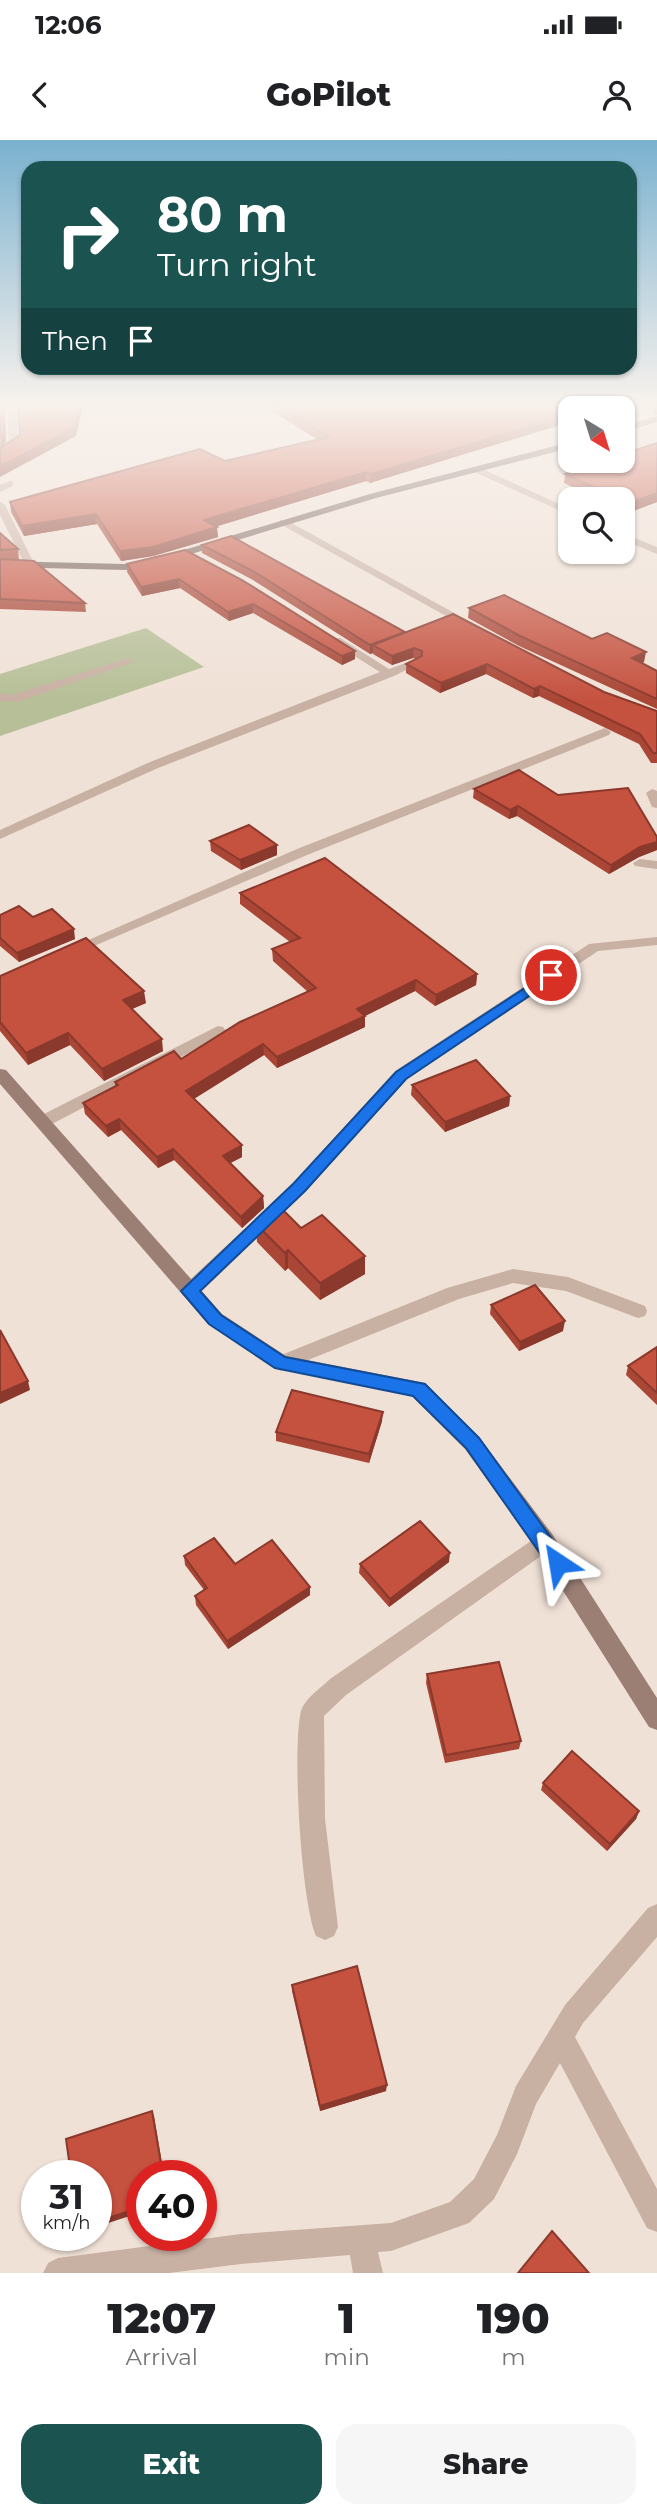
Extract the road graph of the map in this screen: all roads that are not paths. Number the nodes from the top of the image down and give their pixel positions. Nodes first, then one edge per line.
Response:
1 (357, 502) edge
2 (0, 505) edge
3 (283, 522) junction
4 (635, 541) edge
5 (657, 551) edge
6 (188, 553) junction
7 (200, 559) edge
8 (29, 563) junction
9 (0, 564) edge
10 (477, 630) edge
11 (324, 632) edge
12 (130, 661) dead end
13 (414, 663) edge
14 (390, 674) junction
15 (0, 697) edge
16 (606, 732) dead end
17 (0, 835) edge
18 (640, 863) dead end
19 (657, 865) edge
20 (657, 941) edge
21 (50, 959) edge
22 (218, 1031) dead end
23 (0, 1074) edge
24 (42, 1122) junction
25 (190, 1291) junction
26 (638, 1311) dead end
27 (281, 1363) junction
28 (544, 1541) junction
29 (657, 1719) edge
30 (657, 1917) edge
31 (325, 1927) dead end
32 (561, 2037) junction
33 (657, 2218) edge
34 (361, 2239) junction
35 (164, 2266) edge
36 (58, 2273) edge
37 (368, 2273) edge

1 - 3 main road
2 - 8 street
3 - 6 main road
3 - 10 street
4 - 5 street
6 - 7 street
6 - 8 main road
8 - 9 main road
11 - 14 street
12 - 15 street
13 - 14 street
14 - 17 street
16 - 21 street
18 - 19 street
20 - 25 street
22 - 24 street
23 - 24 street
24 - 25 street
25 - 27 street
26 - 27 street
27 - 28 street
28 - 29 street
28 - 31 street
30 - 32 street
32 - 33 street
32 - 34 street
34 - 35 street
34 - 37 street
35 - 36 street

